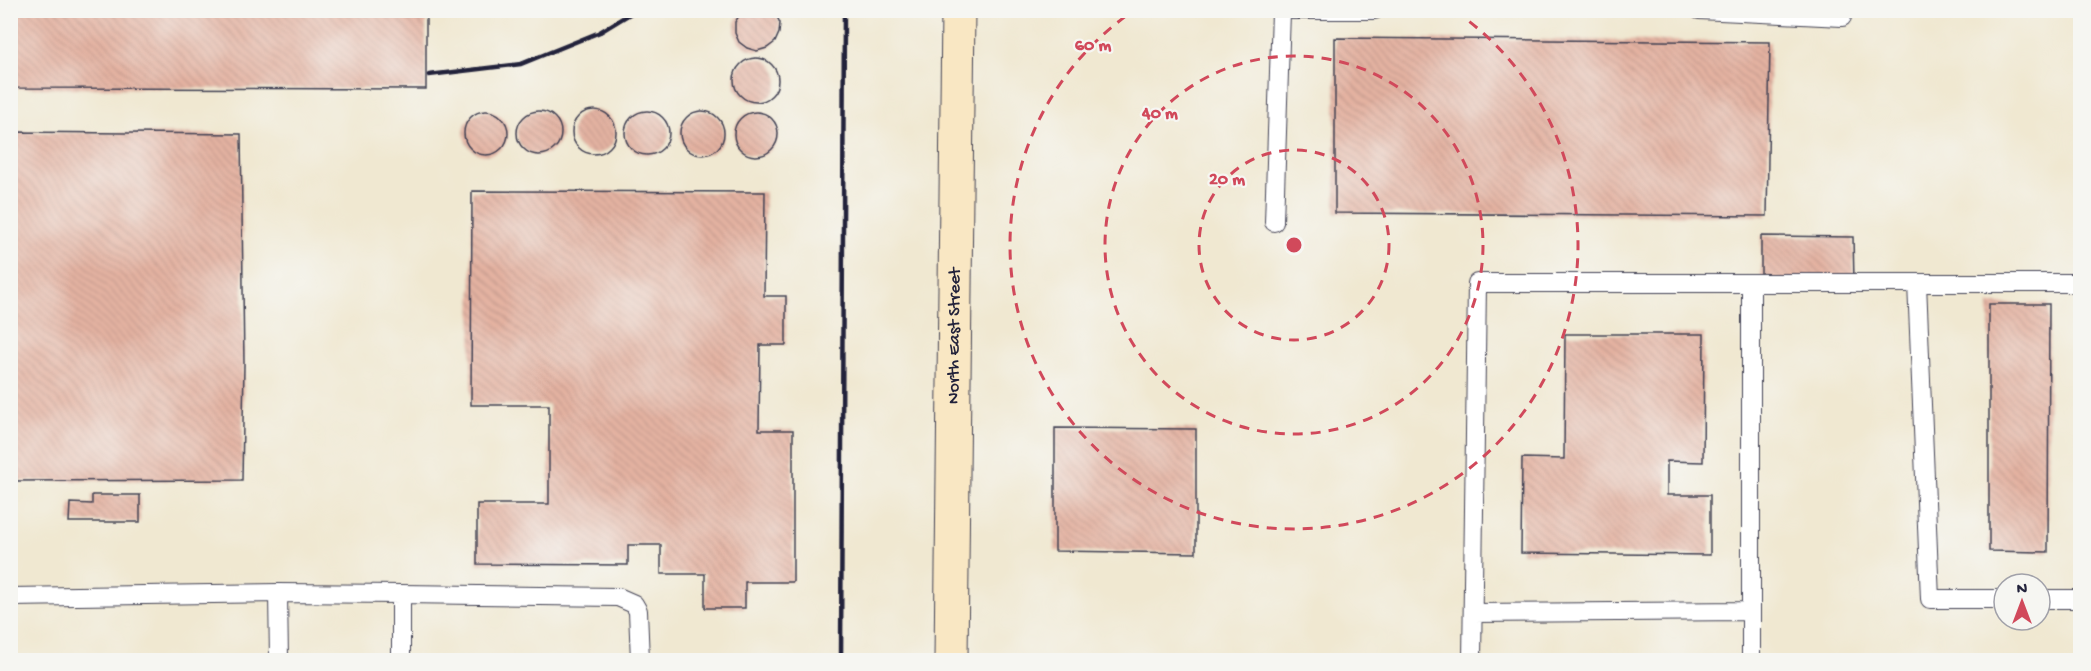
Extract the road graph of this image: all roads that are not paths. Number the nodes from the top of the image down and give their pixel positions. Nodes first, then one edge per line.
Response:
1 (958, 10) edge
2 (1375, 10) edge
3 (1699, 10) edge
4 (1281, 11) edge
5 (1842, 17) dead end
6 (1274, 222) dead end
7 (1751, 283) junction
8 (1917, 283) junction
9 (2080, 283) edge
10 (278, 593) junction
11 (401, 594) junction
12 (10, 597) edge
13 (1992, 599) edge
14 (2052, 599) edge
15 (2080, 599) edge
16 (1750, 611) junction
17 (1473, 613) junction
18 (279, 660) edge
19 (401, 660) edge
20 (640, 660) edge
21 (951, 660) edge
22 (1472, 660) edge
23 (1751, 660) edge

1 - 21 main road, North East Street
2 - 4 lane
3 - 5 lane
4 - 6 lane
7 - 8 lane
7 - 16 lane
7 - 17 lane
8 - 9 lane
8 - 13 lane
10 - 11 lane
10 - 12 lane
10 - 18 lane
11 - 19 lane
11 - 20 lane
14 - 15 lane
16 - 17 lane
16 - 23 lane
17 - 22 lane

